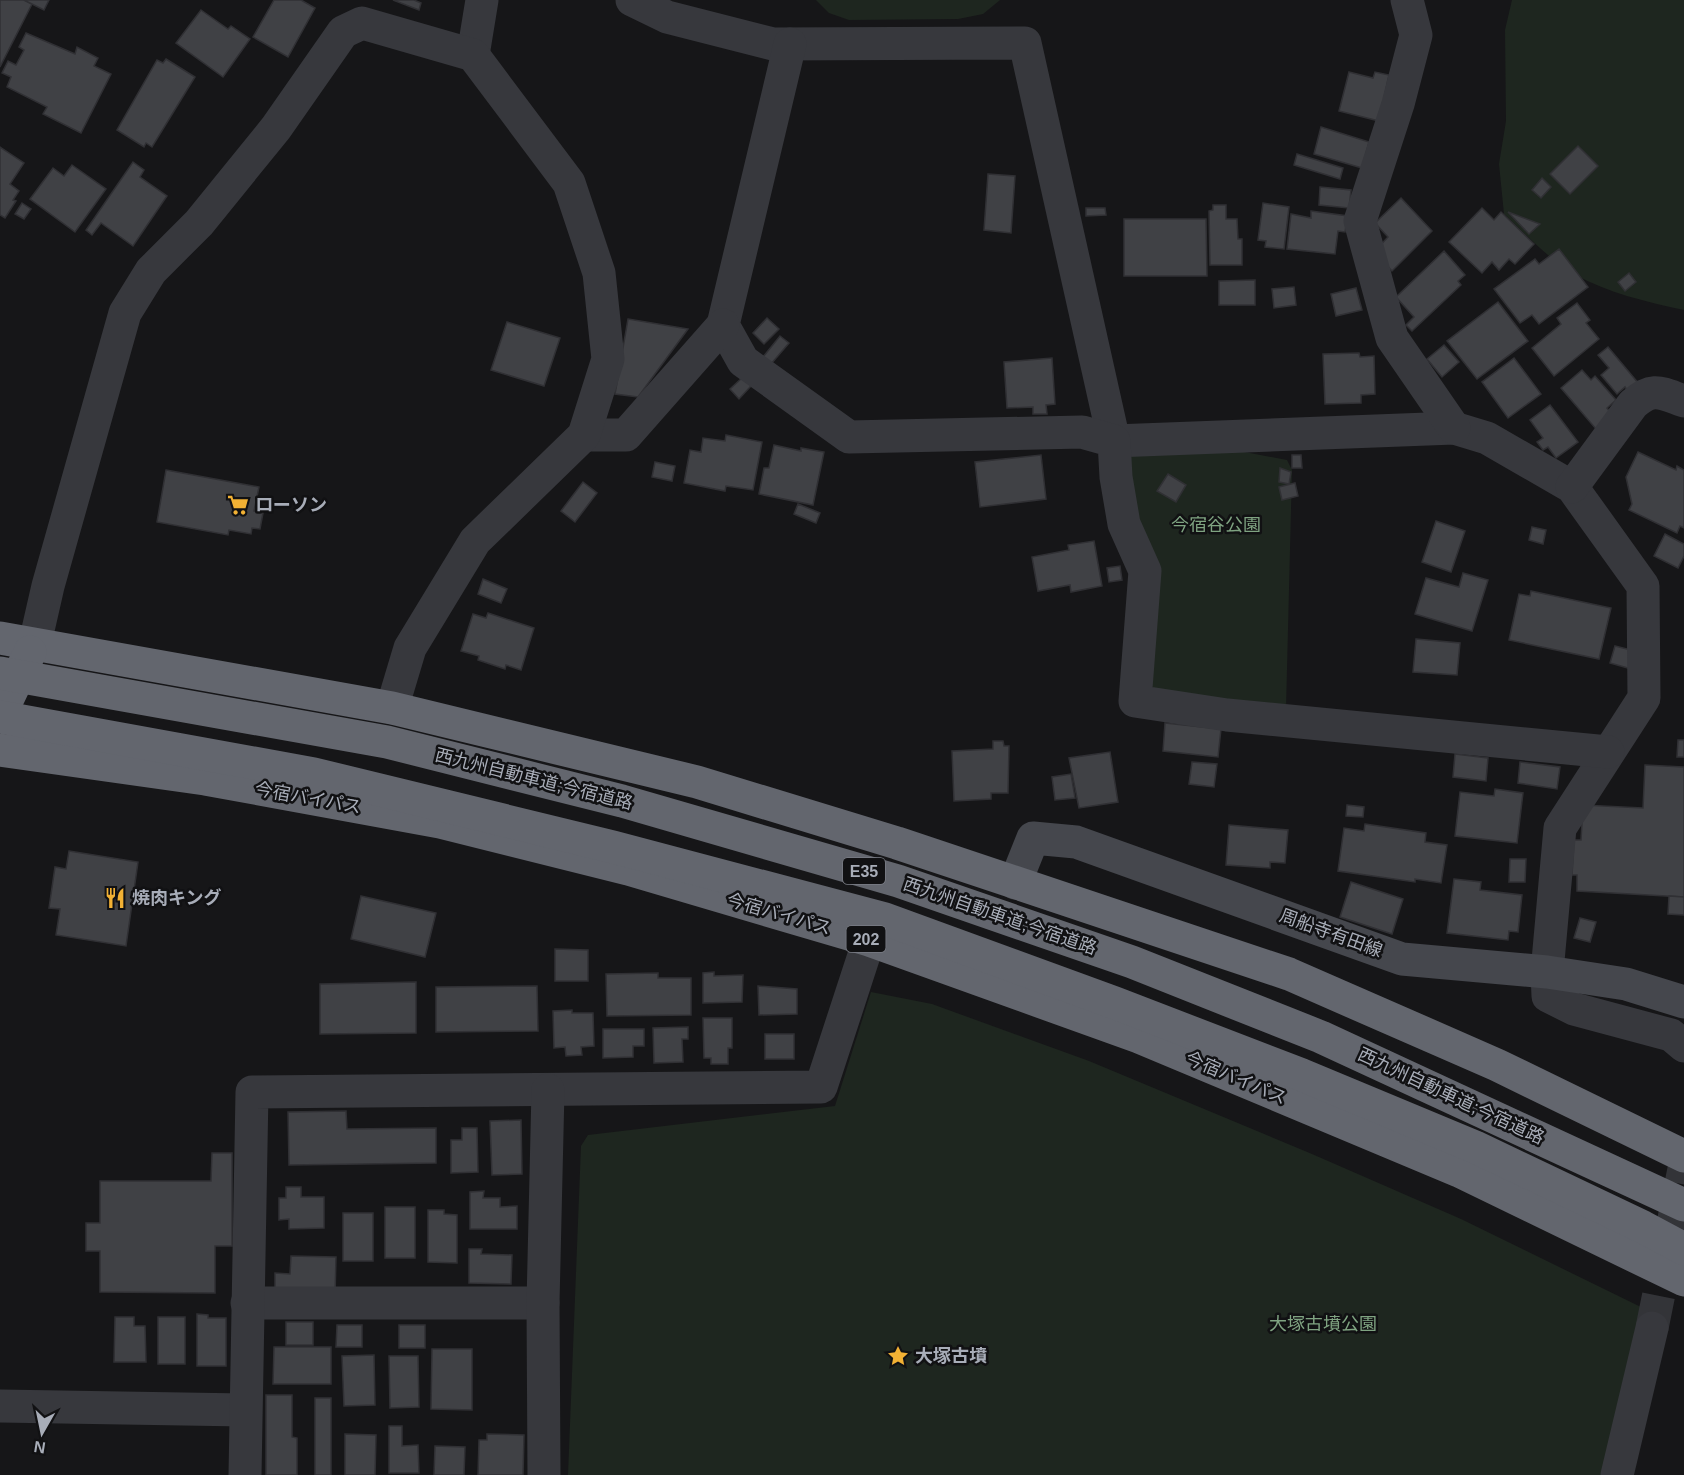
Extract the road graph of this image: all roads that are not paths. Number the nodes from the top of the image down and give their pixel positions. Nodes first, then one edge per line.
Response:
1 (482, 0) edge
2 (632, 0) edge
3 (1407, 0) edge
4 (790, 44) junction
5 (473, 55) junction
6 (723, 325) junction
7 (1684, 401) edge
8 (1454, 428) junction
9 (584, 435) junction
10 (1114, 441) junction
11 (1572, 486) junction
12 (0, 638) edge
13 (35, 643) junction
14 (0, 673) edge
15 (392, 708) junction
16 (0, 716) edge
17 (0, 750) edge
18 (1608, 752) junction
19 (1016, 883) junction
20 (869, 940) junction
21 (1547, 972) junction
22 (1684, 1002) edge
23 (1684, 1046) edge
24 (548, 1090) junction
25 (1684, 1156) edge
26 (1684, 1205) edge
27 (1684, 1249) edge
28 (1684, 1280) edge
29 (247, 1303) junction
30 (543, 1303) junction
31 (1652, 1328) tunnel mouth
32 (0, 1406) edge
33 (245, 1410) junction
34 (245, 1475) edge
35 (544, 1475) edge
36 (1617, 1475) edge

1 - 5 street
2 - 4 street
3 - 8 street
4 - 6 street
4 - 10 street
5 - 9 street
5 - 13 street
6 - 9 street
6 - 10 street
7 - 11 street
8 - 10 street
8 - 11 street
9 - 15 street
10 - 18 street
11 - 18 street
12 - 13 highway
13 - 15 highway
13 - 16 highway
14 - 26 highway, 西九州自動車道;今宿道路 / E35, bridge
15 - 19 highway
16 - 27 highway, 西九州自動車道;今宿道路 / E35, bridge
17 - 20 highway, 今宿バイパス / 202
18 - 21 street
19 - 21 main road, 周船寺有田線
19 - 25 highway
20 - 24 street
20 - 28 highway, 今宿バイパス / 202
21 - 22 main road, 周船寺有田線
21 - 23 street
24 - 29 street
24 - 30 street
29 - 30 street
29 - 33 street
30 - 35 street
31 - 36 street
32 - 33 street
33 - 34 street

